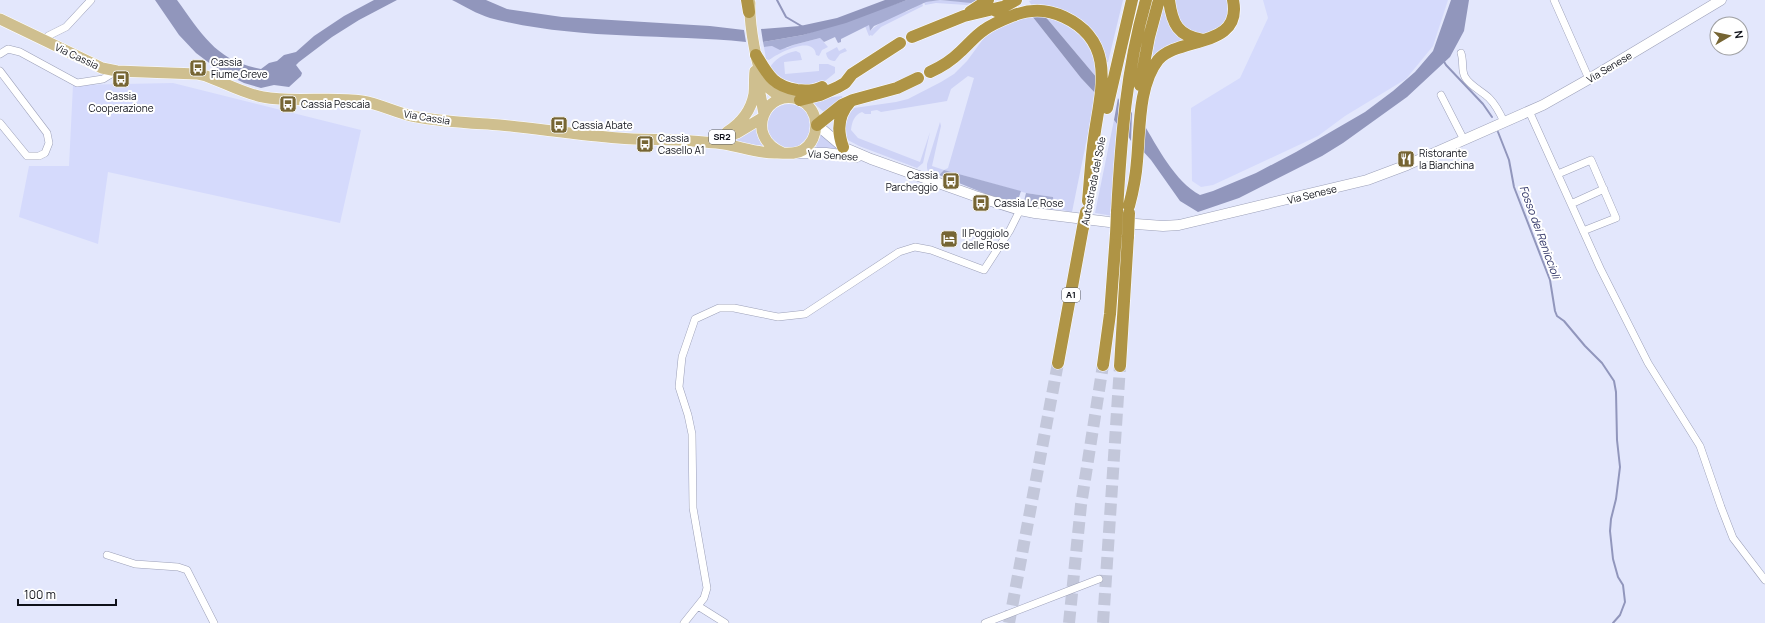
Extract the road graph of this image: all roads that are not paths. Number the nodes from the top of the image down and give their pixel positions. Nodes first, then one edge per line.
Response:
1 (92, 0) edge
2 (743, 0) edge
3 (749, 0) edge
4 (988, 0) edge
5 (1016, 0) edge
6 (1132, 0) edge
7 (1146, 0) edge
8 (1159, 0) edge
9 (1169, 0) edge
10 (1233, 0) edge
11 (1554, 0) edge
12 (1721, 0) edge
13 (749, 12) junction
14 (987, 14) junction
15 (964, 16) junction
16 (0, 19) edge
17 (912, 37) dead end
18 (44, 41) junction
19 (1207, 41) junction
20 (900, 43) dead end
21 (969, 43) junction
22 (1461, 53) dead end
23 (0, 54) edge
24 (756, 55) junction
25 (0, 71) edge
26 (117, 71) junction
27 (755, 71) junction
28 (930, 72) dead end
29 (852, 74) junction
30 (918, 78) dead end
31 (1589, 80) junction
32 (1441, 95) dead end
33 (784, 98) junction
34 (800, 100) junction
35 (853, 100) junction
36 (1139, 109) junction
37 (1529, 111) junction
38 (1102, 112) junction
39 (763, 116) junction
40 (1504, 122) junction
41 (0, 123) edge
42 (817, 125) junction
43 (717, 137) junction
44 (678, 140) junction
45 (1464, 140) junction
46 (843, 147) junction
47 (783, 153) junction
48 (794, 153) junction
49 (871, 159) junction
50 (1558, 174) junction
51 (1604, 189) junction
52 (1571, 204) junction
53 (1020, 210) junction
54 (1583, 231) junction
55 (1058, 363) tunnel mouth
56 (1103, 365) tunnel mouth
57 (1120, 366) tunnel mouth
58 (107, 555) dead end
59 (1098, 579) dead end
60 (1765, 580) edge
61 (698, 606) junction
62 (214, 623) edge
63 (684, 623) edge
64 (725, 623) edge
65 (985, 623) edge

1 - 18 street, Via Cassia
2 - 13 main road
3 - 13 highway
4 - 15 highway
5 - 14 highway
6 - 38 highway, Autostrada del Sole / A1
7 - 56 highway, Autostrada del Sole, bridge
8 - 36 highway
9 - 19 highway
10 - 19 highway
11 - 31 street
12 - 31 main road, Via Senese / SR2
13 - 24 main road
14 - 15 highway
14 - 21 highway
15 - 17 highway
16 - 18 main road, Via Cassia / SR2
18 - 26 main road, Via Cassia / SR2
19 - 36 highway
20 - 29 highway
21 - 28 highway
21 - 38 highway
22 - 40 street
23 - 26 street
24 - 27 main road
24 - 29 highway
24 - 33 main road
25 - 41 street
26 - 44 main road, Via Cassia / SR2
27 - 39 main road
27 - 43 main road
29 - 34 highway
30 - 35 highway
31 - 37 main road, Via Senese / SR2
32 - 45 street
33 - 34 main road
33 - 39 main road, Via Cassia / SR2
34 - 42 main road, SR2
35 - 42 highway
35 - 46 highway
36 - 57 highway, bridge
37 - 40 main road, Via Senese / SR2
37 - 50 street
38 - 55 highway, Autostrada del Sole / A1, bridge
39 - 43 main road, Via Cassia / SR2
39 - 47 main road
40 - 45 main road, Via Senese / SR2
42 - 46 main road, Via Senese / SR2
42 - 48 main road
43 - 44 main road, Via Cassia / SR2
44 - 47 main road, Via Cassia / SR2
45 - 53 main road, Via Senese / SR2
46 - 49 main road, Via Senese / SR2
47 - 48 main road, Via Cassia / SR2
48 - 49 main road, Via Senese / SR2
49 - 53 main road, Via Senese / SR2
50 - 51 street
50 - 52 street
51 - 52 street
51 - 54 street
52 - 54 street
53 - 61 street
54 - 60 street
58 - 62 street
59 - 65 street
61 - 63 street
61 - 64 street

